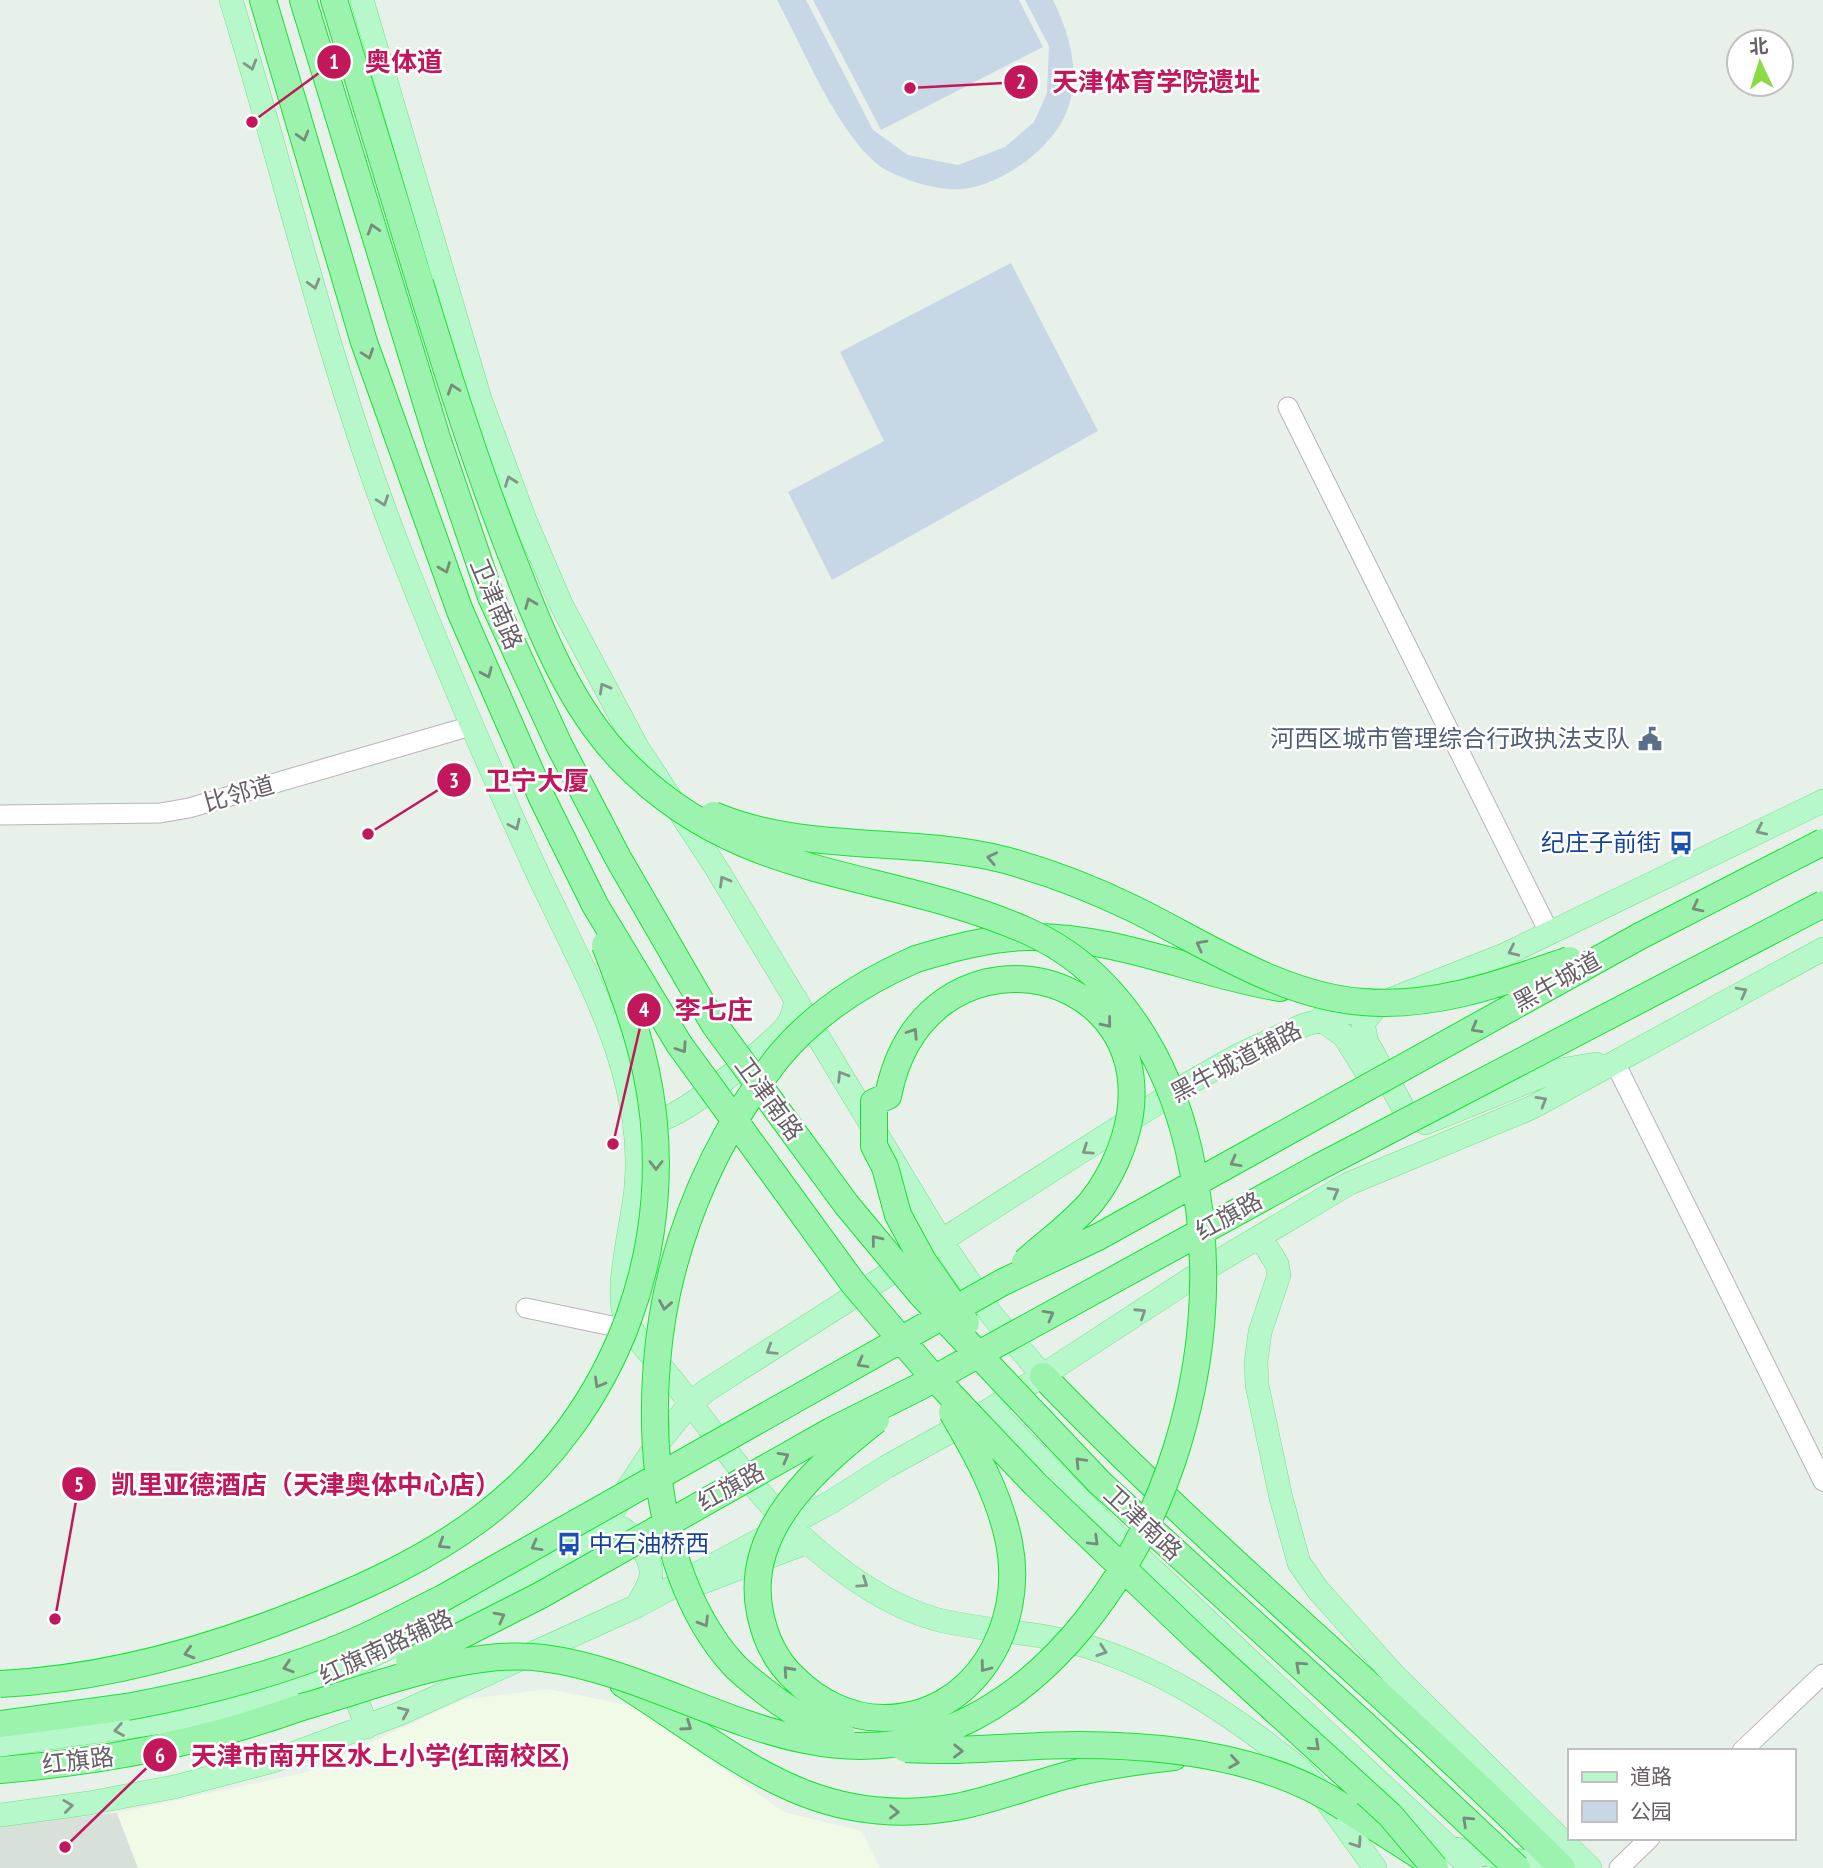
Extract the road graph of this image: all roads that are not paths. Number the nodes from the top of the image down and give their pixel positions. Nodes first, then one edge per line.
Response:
1 (231, 0) edge
2 (263, 0) edge
3 (303, 0) edge
4 (334, 0) edge
5 (362, 0) edge
6 (1288, 407) dead end
7 (471, 726) junction
8 (654, 789) junction
9 (1823, 801) edge
10 (0, 815) edge
11 (1823, 842) edge
12 (586, 887) junction
13 (1823, 904) edge
14 (1550, 934) junction
15 (1640, 936) junction
16 (1823, 949) edge
17 (1313, 994) junction
18 (796, 999) junction
19 (1377, 1005) junction
20 (1320, 1019) junction
21 (1614, 1060) junction
22 (632, 1103) junction
23 (1295, 1129) joint
24 (1370, 1173) junction
25 (1260, 1237) junction
26 (942, 1242) junction
27 (1003, 1282) junction
28 (620, 1298) junction
29 (526, 1308) dead end
30 (612, 1326) joint
31 (1043, 1377) junction
32 (923, 1378) junction
33 (1008, 1387) junction
34 (690, 1404) junction
35 (991, 1409) junction
36 (1823, 1481) edge
37 (788, 1524) junction
38 (597, 1534) junction
39 (808, 1542) junction
40 (669, 1587) junction
41 (636, 1606) junction
42 (345, 1669) junction
43 (1823, 1674) edge
44 (610, 1675) junction
45 (0, 1684) edge
46 (302, 1707) junction
47 (0, 1724) edge
48 (367, 1727) junction
49 (0, 1745) edge
50 (1744, 1749) edge
51 (1190, 1755) junction
52 (0, 1770) edge
53 (0, 1815) edge
54 (1648, 1840) edge
55 (1438, 1859) edge
56 (1375, 1868) edge
57 (1471, 1868) edge
58 (1517, 1868) edge
59 (1560, 1868) edge
60 (1590, 1868) edge
61 (1619, 1868) edge

1 -> 7 main road
2 -> 12 highway, 卫津南路, bridge
33 -> 3 highway, 卫津南路, bridge
8 -> 4 highway, bridge
18 -> 5 main road
6 - 14 street
7 - 10 street, 比邻道
7 -> 22 main road
17 -> 8 highway, bridge
8 - 44 highway, bridge
9 -> 14 main road, 黑牛城道辅路
11 -> 15 highway, 黑牛城道, bridge
12 -> 32 highway, 卫津南路, bridge
12 -> 45 highway, bridge
32 -> 13 highway, 红旗路, bridge
14 -> 19 main road, 黑牛城道辅路
15 - 17 highway, bridge
15 -> 23 highway, 黑牛城道, bridge
21 -> 16 main road
17 -> 51 highway, bridge
18 - 22 main road
26 -> 18 main road
19 - 20 main road, 黑牛城道辅路
19 - 21 main road
20 - 24 main road
20 -> 26 main road, 黑牛城道辅路
24 -> 21 main road
21 - 36 street
22 - 28 main road
23 -> 27 highway, 红旗路, bridge
25 -> 24 main road
31 -> 25 main road
25 - 60 main road
26 - 31 main road
26 -> 34 main road, 黑牛城道辅路
33 -> 27 highway, bridge
27 -> 47 highway, 红旗路, bridge
28 - 30 main road
28 - 34 main road
29 - 30 street
31 - 35 main road
31 - 59 highway
32 -> 32 highway, bridge
46 -> 32 highway, 红旗路, bridge
32 -> 55 highway, 卫津南路, bridge
58 -> 33 highway, 卫津南路, bridge
34 - 37 main road
34 - 38 main road, 红旗南路辅路
35 - 37 main road
35 - 55 main road
37 - 39 main road
37 - 40 main road
38 - 41 main road
38 - 42 main road, 红旗南路辅路
39 - 40 main road
39 -> 56 main road
40 - 41 main road
48 -> 41 main road
42 - 48 main road
42 -> 49 main road, 红旗南路辅路
43 - 50 street
44 - 46 highway, bridge
44 -> 51 highway, bridge
46 - 52 highway, 红旗路
53 -> 48 main road
51 -> 55 highway, bridge
54 - 61 street
55 - 57 main road
55 - 59 main road

